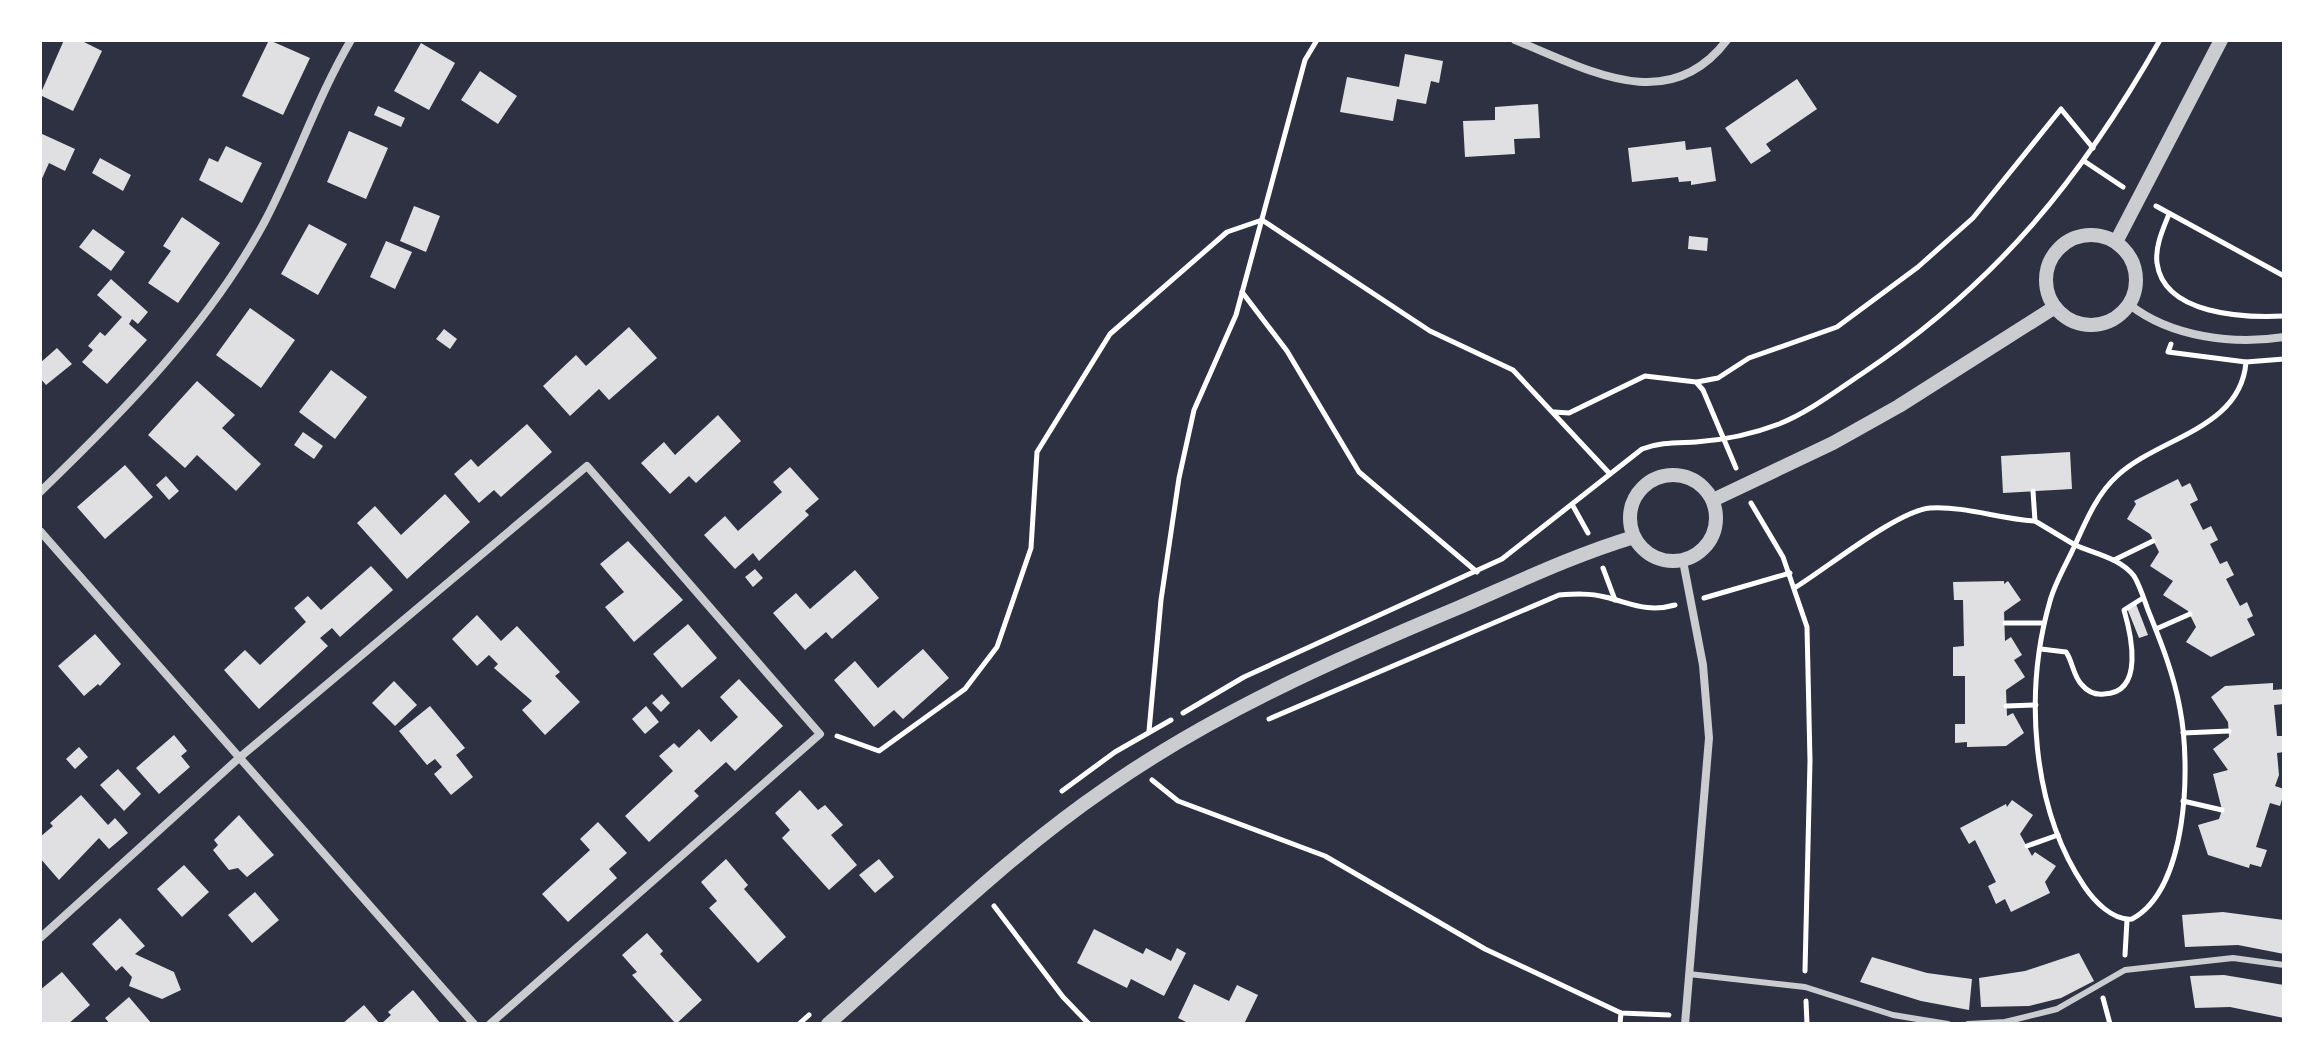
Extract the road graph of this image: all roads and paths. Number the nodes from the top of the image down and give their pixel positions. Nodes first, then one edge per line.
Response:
1 (351, 40) edge
2 (1317, 40) edge
3 (1515, 40) edge
4 (1727, 40) edge
5 (2160, 40) edge
6 (2221, 40) edge
7 (2093, 148) junction
8 (2084, 161) junction
9 (2140, 197) junction
10 (2169, 214) junction
11 (1262, 220) junction
12 (2116, 242) junction
13 (2284, 276) edge
14 (1242, 292) junction
15 (2130, 305) junction
16 (2055, 307) junction
17 (2284, 316) edge
18 (2284, 337) edge
19 (2246, 362) dead end
20 (1696, 382) junction
21 (1553, 412) junction
22 (1723, 439) junction
23 (1610, 474) junction
24 (1743, 486) junction
25 (2033, 491) dead end
26 (40, 492) edge
27 (1713, 500) junction
28 (2035, 521) junction
29 (40, 531) edge
30 (1634, 537) junction
31 (2153, 541) dead end
32 (2075, 545) junction
33 (2113, 560) junction
34 (1683, 561) junction
35 (1477, 572) junction
36 (1790, 573) junction
37 (1796, 587) junction
38 (2143, 598) junction
39 (1691, 601) junction
40 (2190, 614) dead end
41 (2005, 623) dead end
42 (2044, 623) junction
43 (2156, 629) junction
44 (2041, 649) junction
45 (2036, 705) junction
46 (2006, 706) dead end
47 (1262, 721) dead end
48 (2229, 731) dead end
49 (1149, 732) junction
50 (2183, 733) junction
51 (820, 734) junction
52 (239, 758) junction
53 (1146, 762) junction
54 (1166, 775) dead end
55 (1153, 783) junction
56 (1141, 791) dead end
57 (1059, 793) dead end
58 (2183, 801) junction
59 (2222, 810) dead end
60 (2058, 835) junction
61 (2027, 846) dead end
62 (1005, 896) dead end
63 (994, 906) junction
64 (983, 916) dead end
65 (2127, 920) junction
66 (40, 938) edge
67 (2284, 965) edge
68 (2125, 970) junction
69 (1689, 974) junction
70 (1805, 987) junction
71 (2099, 987) junction
72 (821, 1005) dead end
73 (1621, 1013) junction
74 (1685, 1020) edge
75 (474, 1024) edge
76 (490, 1024) edge
77 (799, 1024) edge
78 (828, 1024) edge
79 (1089, 1024) edge
80 (1620, 1024) edge
81 (1807, 1024) edge
82 (1948, 1024) edge
83 (1968, 1024) edge
84 (2110, 1024) edge

1 - 26 street
2 - 11 path
3 - 4 street
5 - 7 path
6 - 9 street
7 - 8 path
7 - 20 path
8 - 9 path
8 - 22 path
9 - 10 path
9 - 12 street
10 - 13 path
10 - 17 path
11 - 14 path
11 - 21 path
11 - 51 path
12 - 15 street
12 - 16 street
14 - 35 path
14 - 49 path
15 - 16 street
15 - 18 street
16 - 24 street
19 - 32 path
20 - 21 path
20 - 22 path
21 - 23 path
22 - 23 path
22 - 24 path
23 - 35 path
24 - 27 street
24 - 36 path
25 - 28 path
27 - 30 street
27 - 34 street
28 - 32 path
28 - 37 path
29 - 52 street
30 - 34 street
30 - 53 street
31 - 33 path
32 - 33 path
32 - 42 path
33 - 38 path
34 - 39 street
35 - 49 path
36 - 37 path
36 - 39 path
37 - 70 path
38 - 43 path
38 - 44 path
39 - 47 path
39 - 69 street
40 - 43 path
41 - 42 path
42 - 44 path
43 - 50 path
44 - 45 path
45 - 46 path
45 - 60 path
48 - 50 path
49 - 53 path
49 - 57 path
50 - 58 path
51 - 52 street
51 - 76 street
52 - 66 street
52 - 75 street
53 - 55 path
53 - 78 street
54 - 55 path
55 - 56 path
55 - 73 path
58 - 59 path
58 - 65 path
60 - 61 path
60 - 65 path
62 - 63 path
63 - 64 path
63 - 79 path
65 - 68 path
67 - 68 lane
68 - 71 lane
69 - 70 lane
69 - 74 street
70 - 81 path
70 - 82 lane
71 - 83 lane
71 - 84 path
72 - 77 path
73 - 74 path
73 - 80 path

